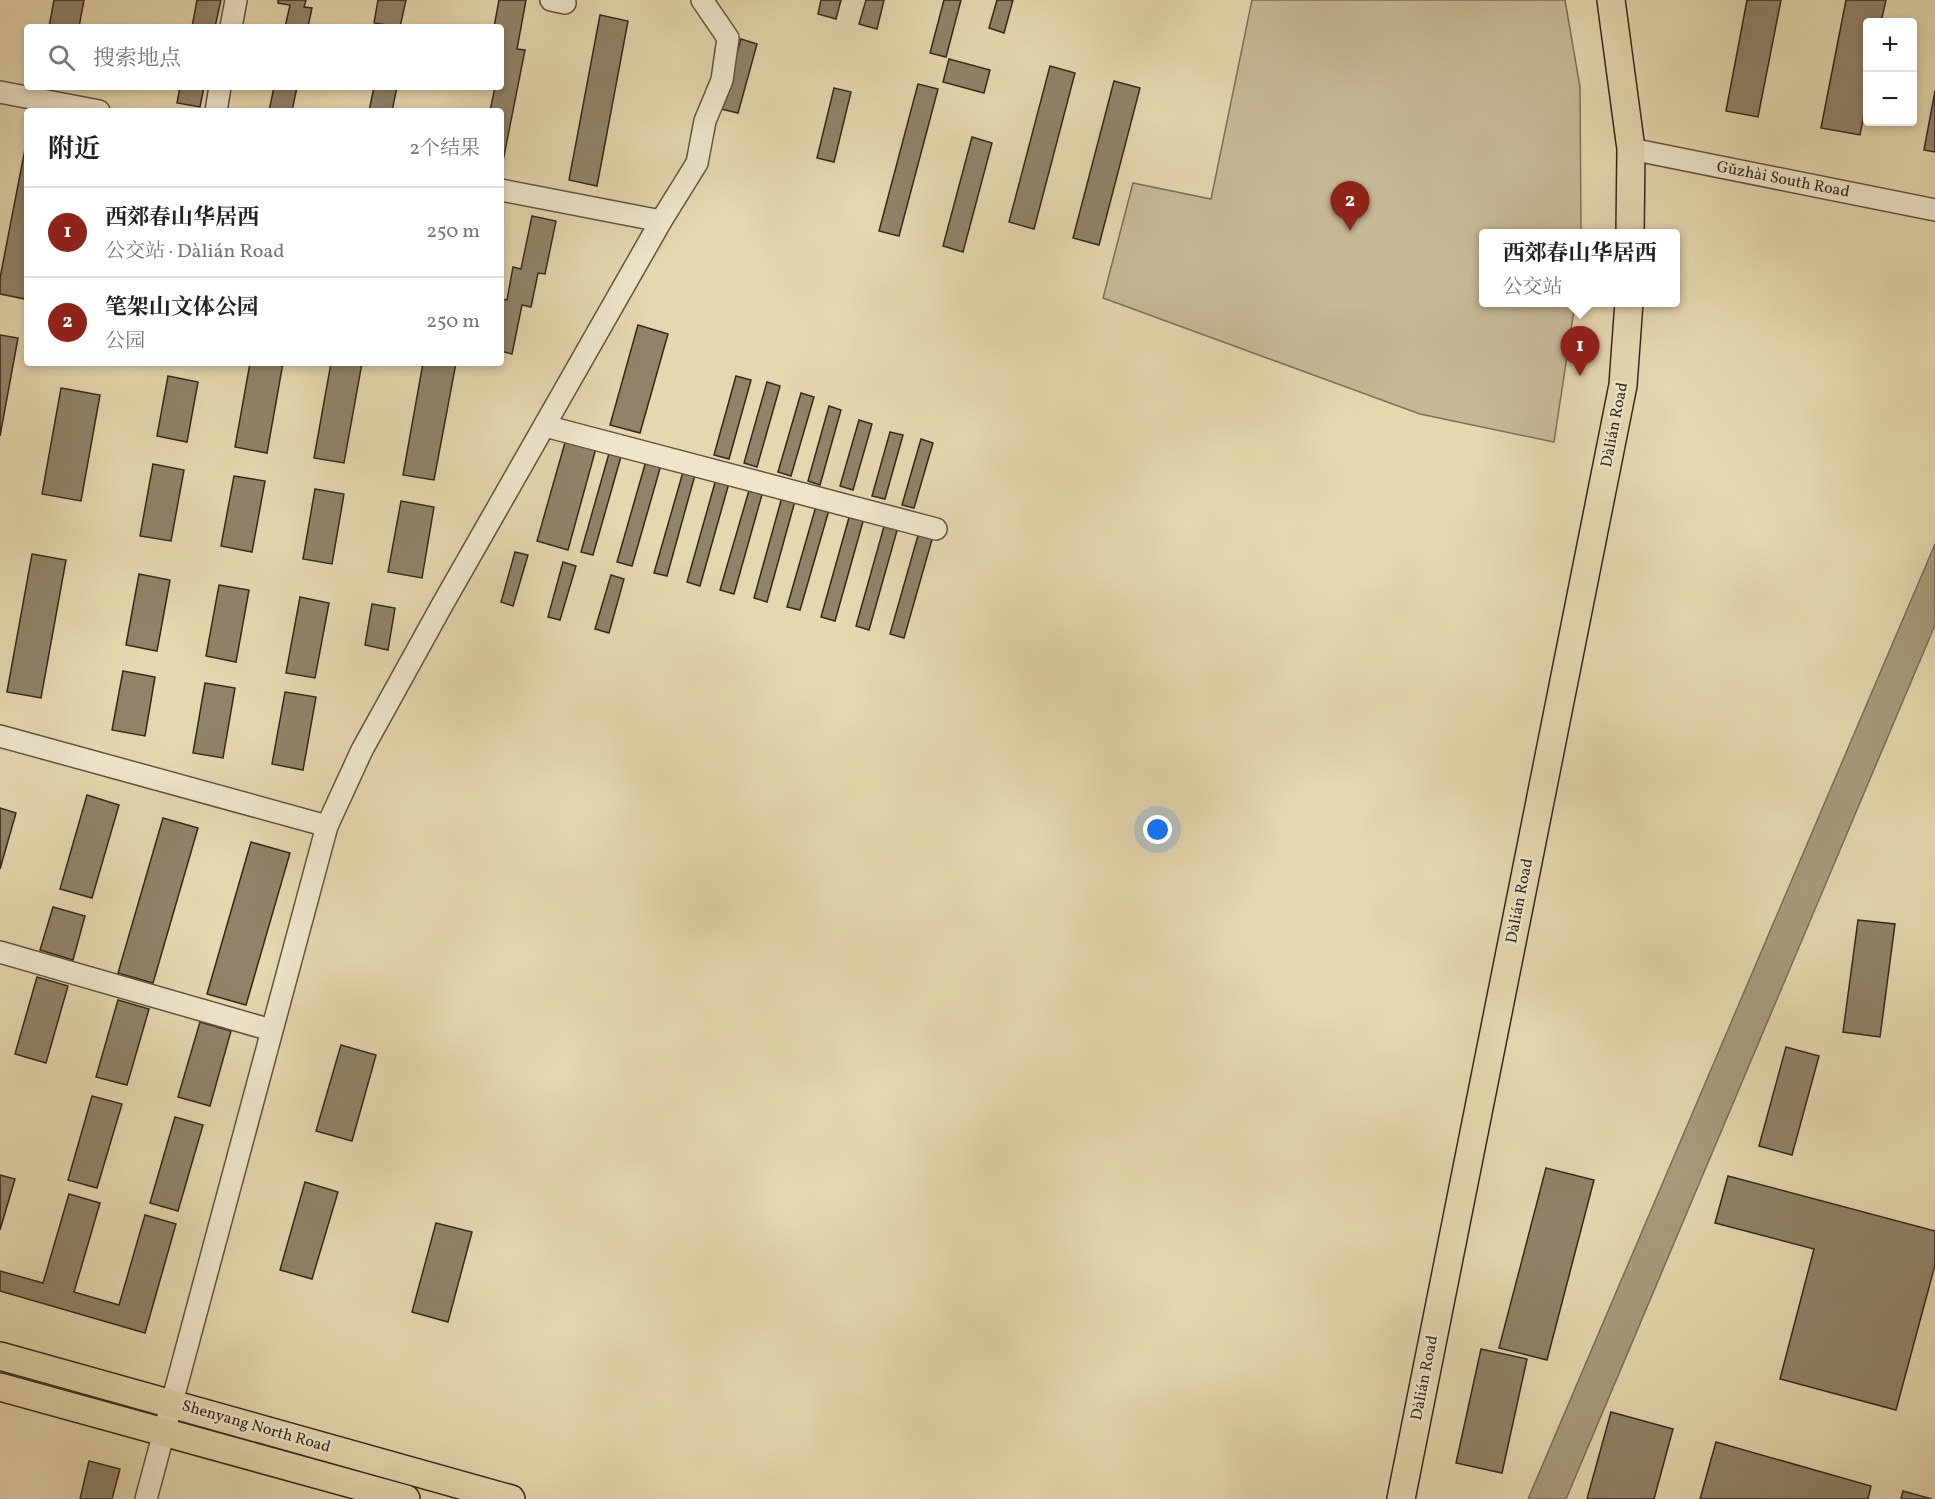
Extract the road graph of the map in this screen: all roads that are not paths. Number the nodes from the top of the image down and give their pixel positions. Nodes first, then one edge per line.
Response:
1 (236, 0) edge
2 (702, 0) edge
3 (1611, 0) edge
4 (232, 24) edge
5 (220, 90) edge
6 (0, 92) edge
7 (83, 108) edge
8 (216, 108) edge
9 (1631, 149) junction
10 (504, 191) edge
11 (1935, 210) edge
12 (661, 221) junction
13 (1630, 229) edge
14 (1629, 307) edge
15 (545, 426) junction
16 (936, 529) dead end
17 (0, 736) edge
18 (327, 826) junction
19 (0, 952) edge
20 (271, 1030) junction
21 (0, 1356) edge
22 (0, 1387) edge
23 (170, 1403) junction
24 (162, 1431) junction
25 (146, 1499) edge
26 (406, 1499) edge
27 (511, 1499) edge
28 (1401, 1499) edge

1 - 4 street
2 - 12 street
3 - 9 main road
5 - 8 street
6 - 7 street
9 - 11 street, Gǔzhài South Road
9 - 13 main road
10 - 12 street
12 - 15 street
14 - 28 main road, Dàlián Road
15 - 16 street
15 - 18 street
17 - 18 street
18 - 20 street
19 - 20 street
20 - 23 street
21 - 23 main road, Shenyang North Road
22 - 24 main road, Shenyang North Road
23 - 24 street
23 - 27 main road, Shenyang North Road
24 - 25 street
24 - 26 main road, Shenyang North Road

